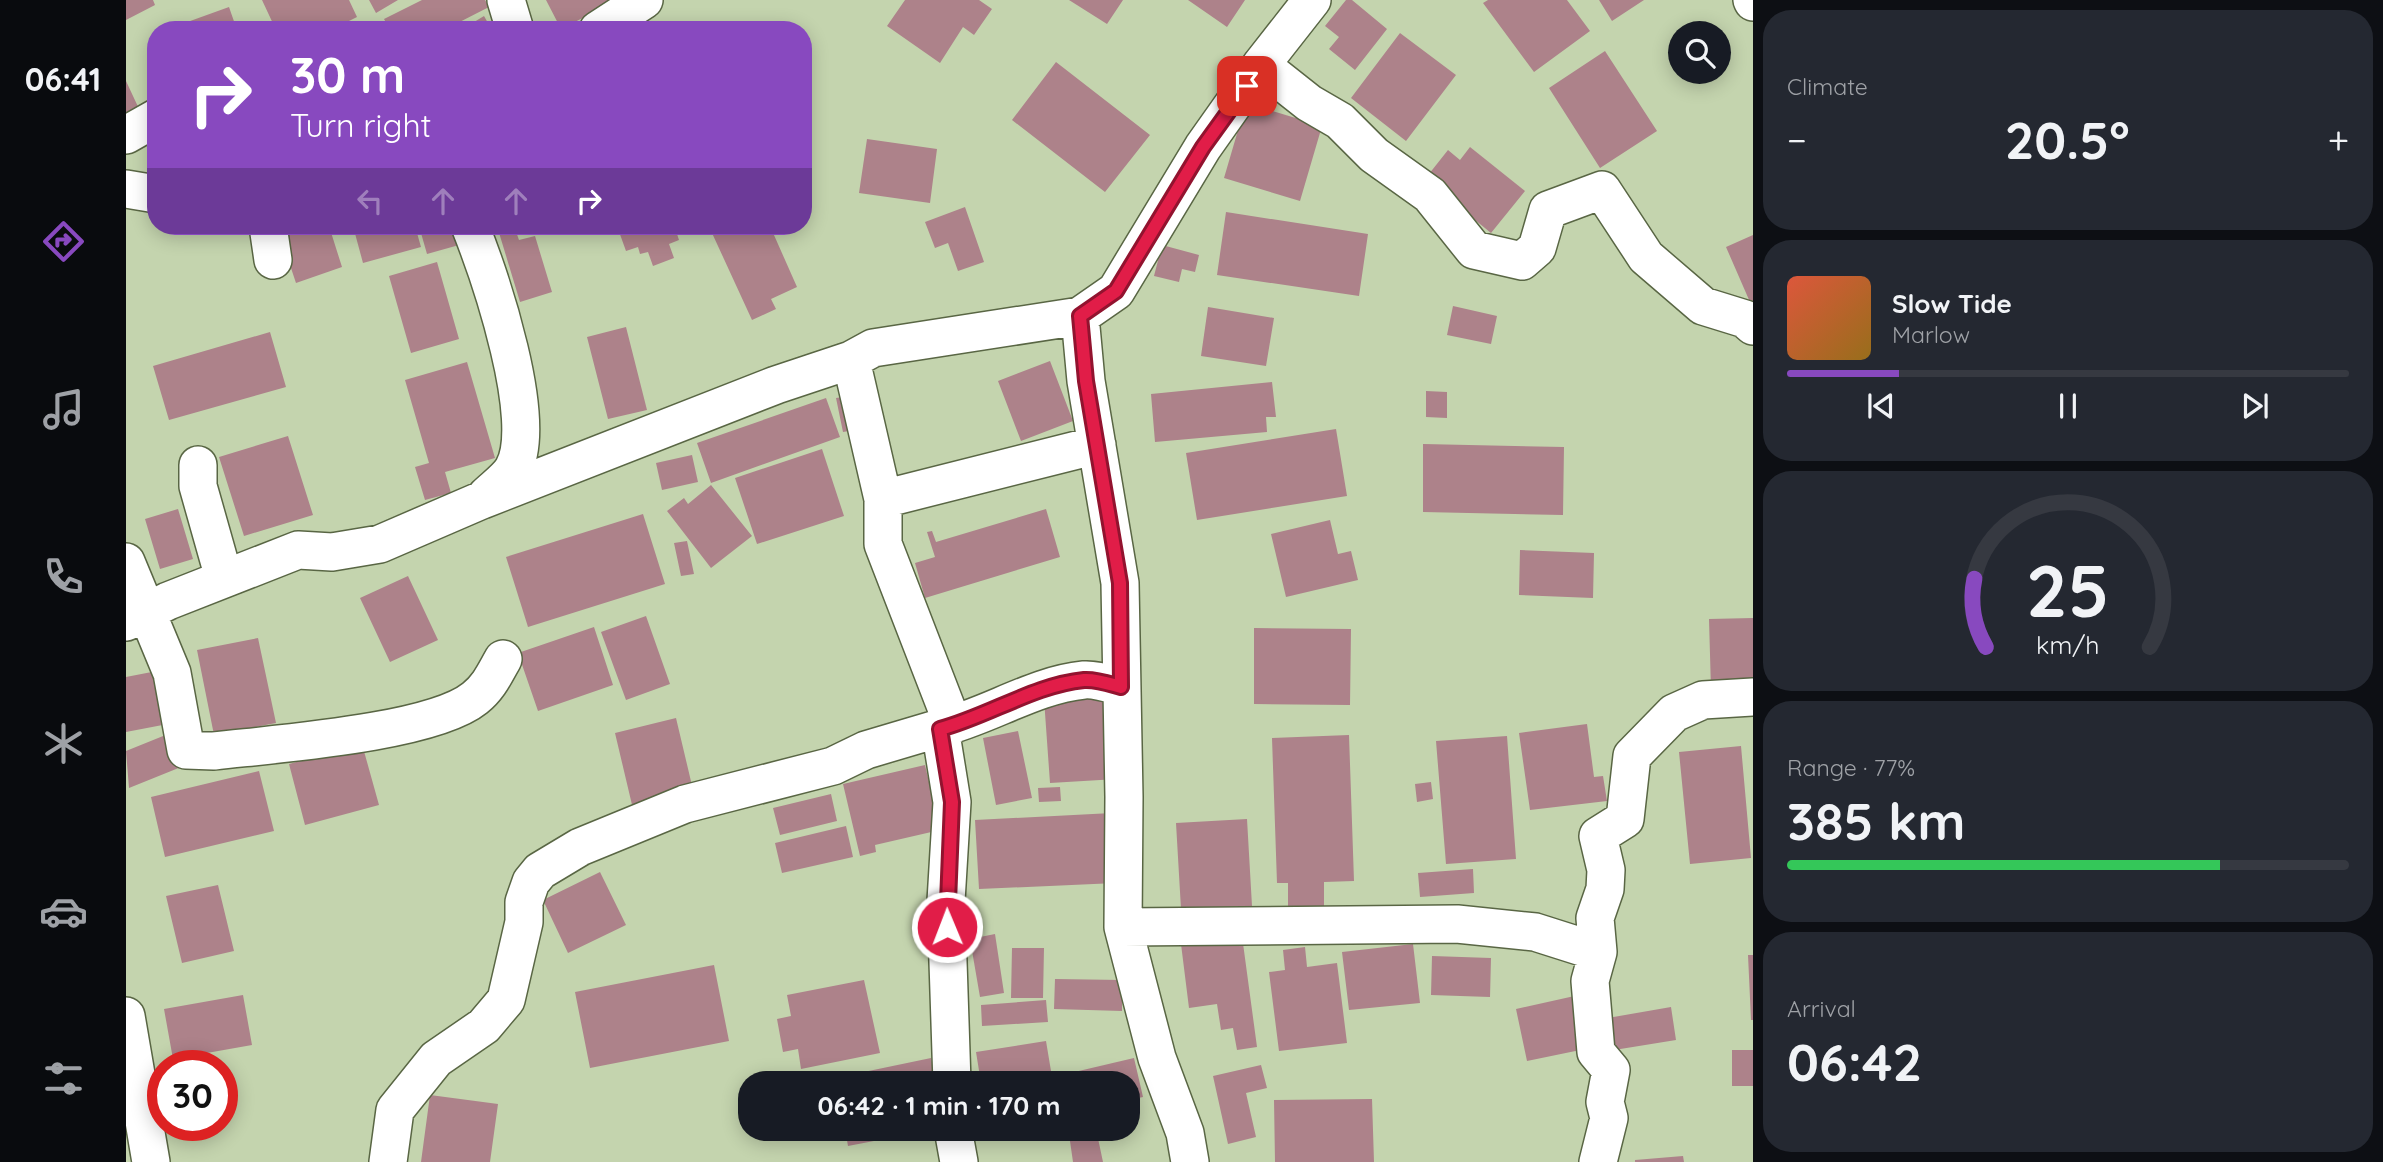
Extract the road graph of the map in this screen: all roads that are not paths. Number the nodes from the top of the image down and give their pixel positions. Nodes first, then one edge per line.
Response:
1 (506, 0) edge
2 (644, 0) edge
3 (1312, 0) edge
4 (513, 21) edge
5 (612, 21) edge
6 (1261, 65) junction
7 (147, 123) edge
8 (126, 135) edge
9 (126, 189) edge
10 (147, 192) edge
11 (473, 235) edge
12 (1080, 316) junction
13 (1753, 326) edge
14 (851, 360) junction
15 (1097, 445) junction
16 (198, 465) dead end
17 (883, 499) junction
18 (482, 500) junction
19 (126, 562) edge
20 (224, 578) junction
21 (136, 617) edge
22 (503, 659) dead end
23 (1121, 687) junction
24 (1753, 697) edge
25 (946, 727) junction
26 (1123, 927) junction
27 (1598, 952) junction
28 (126, 1016) edge
29 (952, 1071) edge
30 (955, 1141) edge
31 (151, 1162) edge
32 (388, 1162) edge
33 (959, 1162) edge
34 (1190, 1162) edge
35 (1598, 1162) edge

1 - 4 street
2 - 5 street
3 - 6 street
6 - 12 street
6 - 13 street
7 - 8 street
9 - 10 street
11 - 18 street
12 - 14 street
12 - 15 street
14 - 17 street
14 - 18 street
15 - 17 street
15 - 23 street
16 - 20 street
17 - 25 street
18 - 20 street
19 - 21 street
20 - 21 street
21 - 22 street
23 - 25 street
23 - 26 street
24 - 27 street
25 - 29 street
25 - 32 street
26 - 27 street
26 - 34 street
27 - 35 street
28 - 31 street
30 - 33 street

